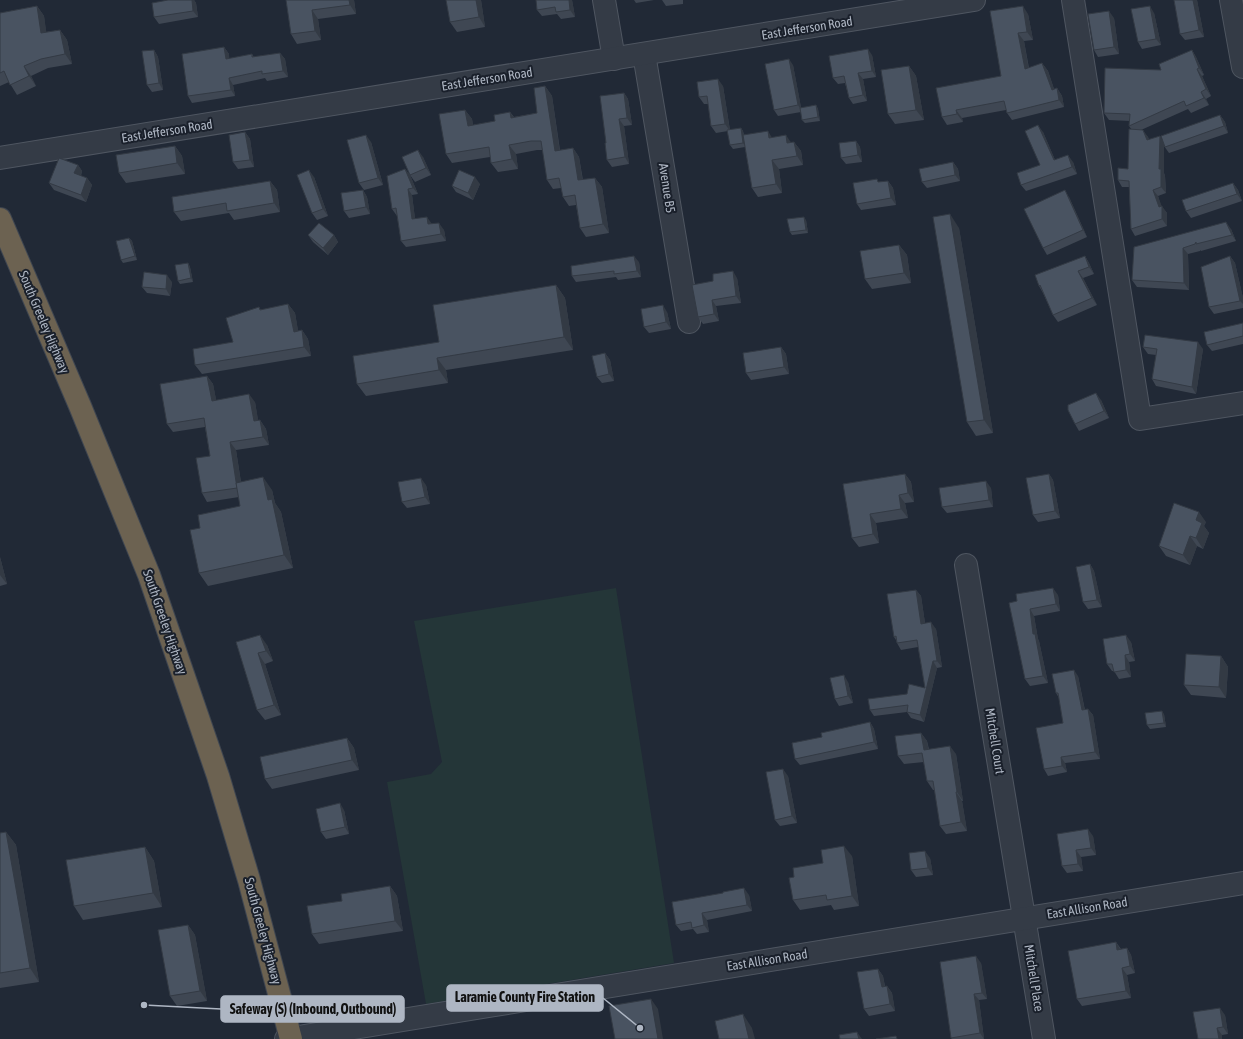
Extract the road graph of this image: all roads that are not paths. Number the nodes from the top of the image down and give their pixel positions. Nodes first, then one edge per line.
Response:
1 (604, 0) edge
2 (974, 0) edge
3 (1073, 0) edge
4 (1231, 0) edge
5 (644, 54) junction
6 (614, 59) junction
7 (1243, 67) edge
8 (0, 158) edge
9 (0, 219) edge
10 (689, 322) dead end
11 (1243, 403) edge
12 (966, 565) dead end
13 (1243, 883) edge
14 (1024, 918) junction
15 (289, 1039) edge
16 (1044, 1039) edge

1 - 6 street
2 - 5 street, East Jefferson Road
3 - 11 street
4 - 7 street
5 - 6 street, East Jefferson Road
5 - 10 street, Avenue B5
6 - 8 street, East Jefferson Road
9 - 15 highway, South Greeley Highway
12 - 14 street, Mitchell Court
13 - 14 street, East Allison Road
14 - 15 street, East Allison Road
14 - 16 street, Mitchell Place

